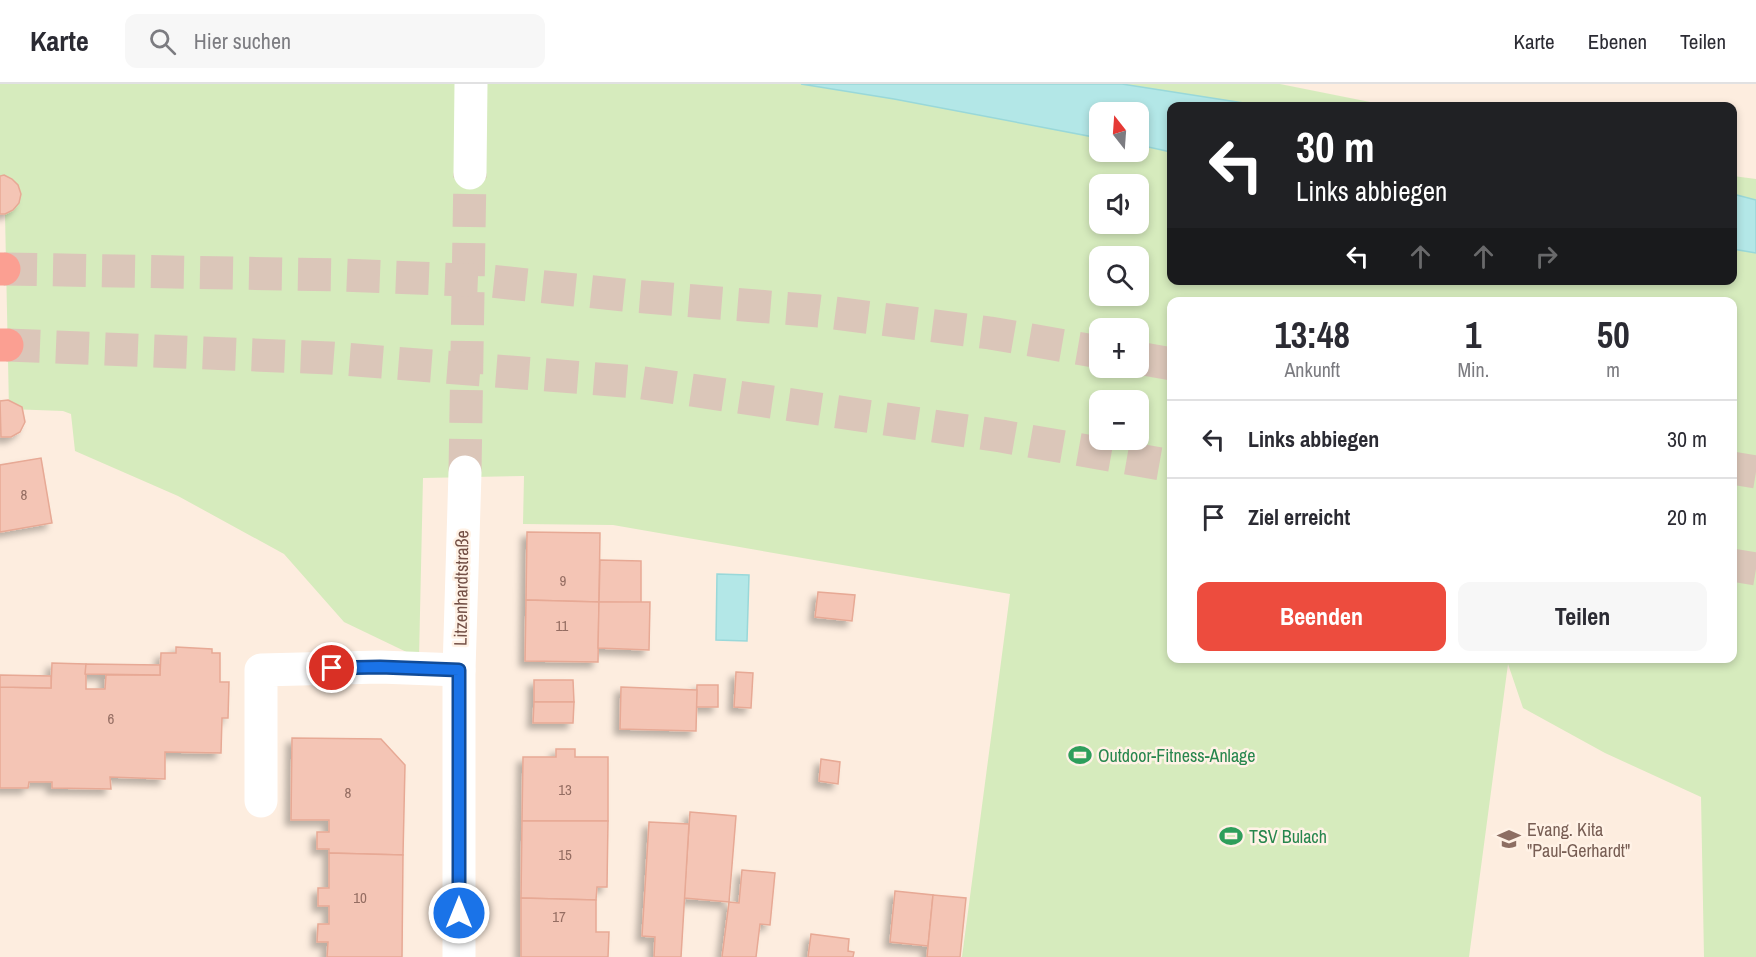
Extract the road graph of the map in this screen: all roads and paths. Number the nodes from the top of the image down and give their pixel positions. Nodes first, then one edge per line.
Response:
1 (471, 84) edge
2 (470, 172) tunnel mouth
3 (465, 472) tunnel mouth
4 (459, 670) junction
5 (261, 801) dead end
6 (459, 957) edge

1 - 2 street
3 - 4 street, Litzenhardtstraße
4 - 5 street
4 - 6 street, Litzenhardtstraße

